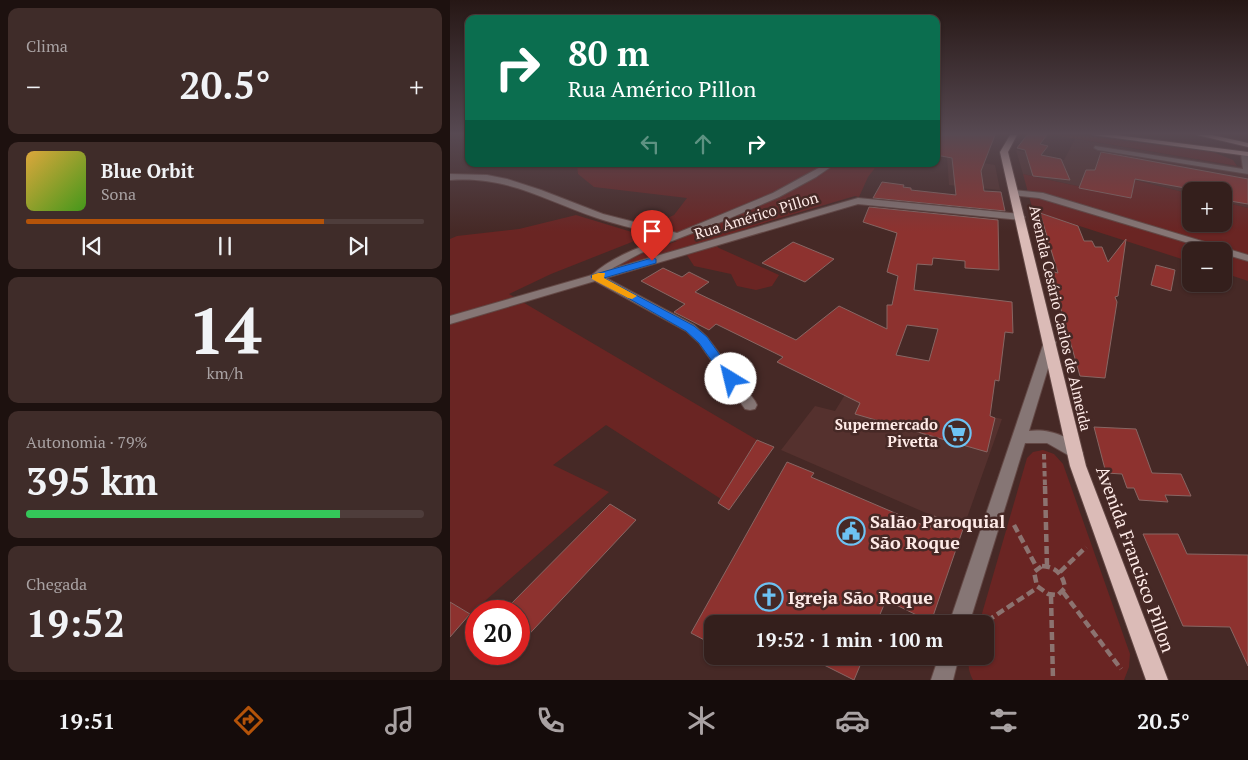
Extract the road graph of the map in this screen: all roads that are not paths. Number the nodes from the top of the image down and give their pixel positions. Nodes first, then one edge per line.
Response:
1 (826, 167) edge
2 (1008, 167) edge
3 (1214, 167) edge
4 (1247, 172) edge
5 (450, 177) edge
6 (1014, 193) junction
7 (1020, 217) junction
8 (676, 236) junction
9 (1248, 258) edge
10 (596, 277) junction
11 (450, 320) edge
12 (1050, 342) junction
13 (750, 405) dead end
14 (1017, 440) junction
15 (1075, 453) junction
16 (962, 615) edge
17 (1158, 680) edge

1 - 8 street
2 - 6 main road, Avenida Cesário Carlos de Almeida
3 - 4 street
5 - 8 street
6 - 7 main road, Avenida Cesário Carlos de Almeida
6 - 9 street
7 - 10 street, Rua Américo Pillon
7 - 12 main road, Avenida Cesário Carlos de Almeida
8 - 10 street
10 - 11 street, Rua Américo Pillon
10 - 13 street
12 - 14 street
12 - 15 main road, Avenida Cesário Carlos de Almeida
14 - 15 street
14 - 16 street
15 - 17 main road, Avenida Francisco Pillon

